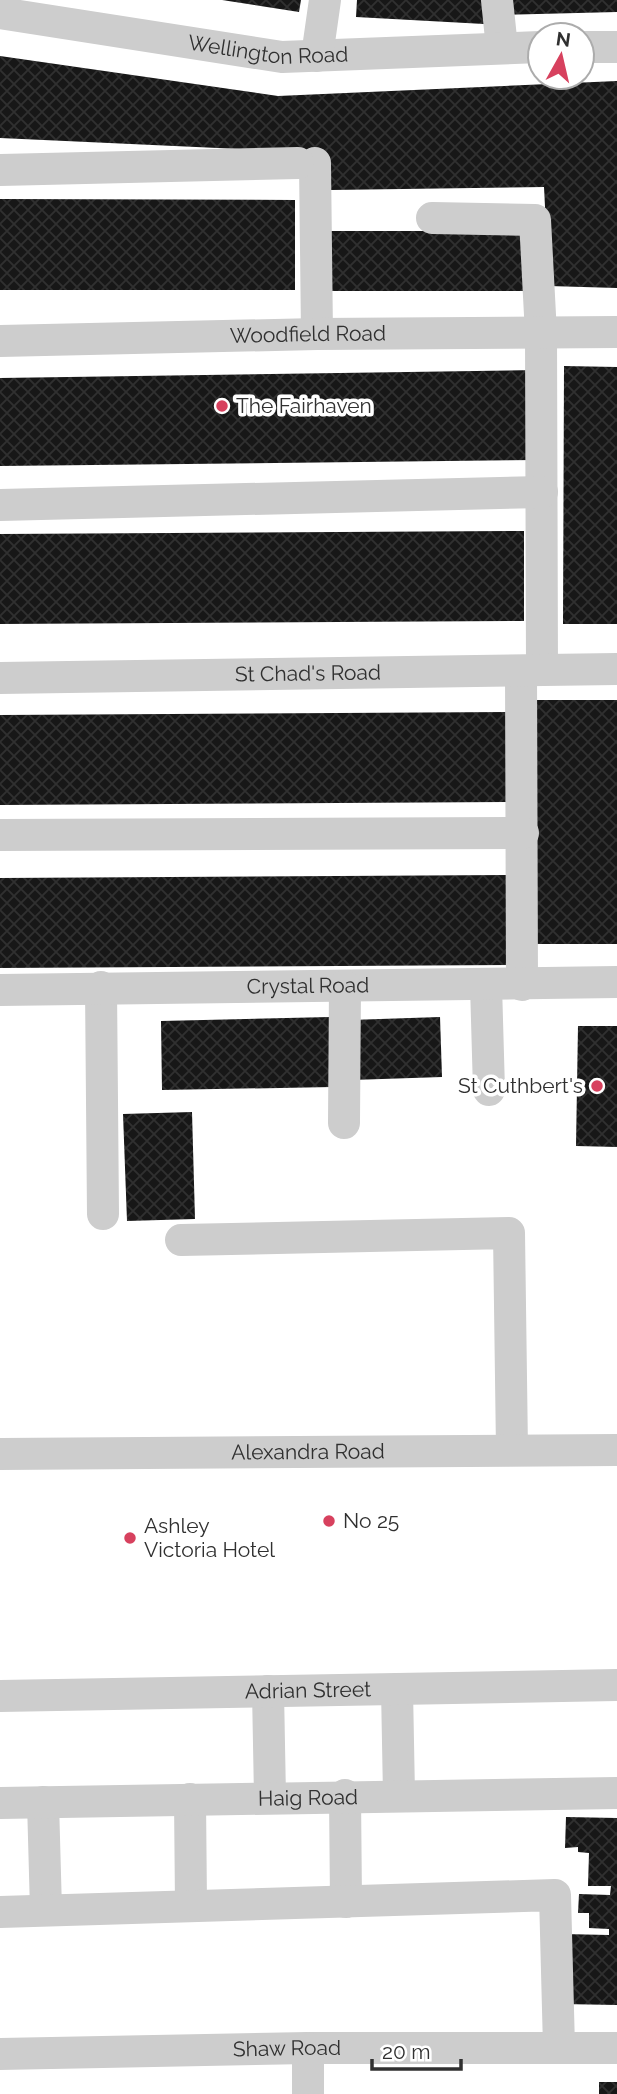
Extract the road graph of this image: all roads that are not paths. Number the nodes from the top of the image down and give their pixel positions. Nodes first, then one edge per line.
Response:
1 (325, 0) edge
2 (497, 0) edge
3 (0, 13) edge
4 (526, 47) edge
5 (596, 47) edge
6 (617, 47) edge
7 (502, 48) junction
8 (317, 56) junction
9 (0, 170) edge
10 (432, 218) dead end
11 (617, 332) edge
12 (317, 334) junction
13 (541, 334) junction
14 (0, 341) edge
15 (542, 492) junction
16 (0, 505) edge
17 (617, 669) edge
18 (531, 671) junction
19 (0, 678) edge
20 (523, 834) junction
21 (0, 835) edge
22 (617, 982) edge
23 (486, 985) junction
24 (522, 985) junction
25 (345, 986) junction
26 (101, 987) junction
27 (0, 990) edge
28 (489, 1090) dead end
29 (344, 1123) dead end
30 (103, 1214) dead end
31 (181, 1240) dead end
32 (512, 1450) junction
33 (617, 1450) edge
34 (0, 1454) edge
35 (617, 1685) edge
36 (397, 1689) junction
37 (268, 1691) junction
38 (0, 1696) edge
39 (617, 1793) edge
40 (399, 1795) junction
41 (345, 1796) junction
42 (270, 1797) junction
43 (190, 1799) junction
44 (43, 1802) junction
45 (0, 1803) edge
46 (346, 1902) junction
47 (191, 1906) junction
48 (46, 1910) junction
49 (0, 1912) edge
50 (559, 2047) junction
51 (309, 2048) junction
52 (617, 2048) edge
53 (0, 2054) edge
54 (308, 2094) edge

1 - 8 street
2 - 7 street
3 - 8 street, Wellington Road
4 - 7 street, Wellington Road
5 - 6 street
7 - 8 street, Wellington Road
9 - 12 street
10 - 13 street
11 - 13 street, Woodfield Road
12 - 13 street, Woodfield Road
12 - 14 street, Woodfield Road
13 - 15 street
15 - 16 street
15 - 18 street
17 - 18 street, St Chad's Road
18 - 19 street, St Chad's Road
18 - 20 street
20 - 21 street
20 - 24 street
22 - 24 street, Crystal Road
23 - 24 street, Crystal Road
23 - 25 street, Crystal Road
23 - 28 street
25 - 26 street, Crystal Road
25 - 29 street
26 - 27 street, Crystal Road
26 - 30 street
31 - 32 street
32 - 33 street, Alexandra Road
32 - 34 street, Alexandra Road
35 - 36 street, Adrian Street
36 - 37 street, Adrian Street
36 - 40 street
37 - 38 street, Adrian Street
37 - 42 street
39 - 40 street, Haig Road
40 - 41 street, Haig Road
41 - 42 street, Haig Road
41 - 46 street
42 - 43 street, Haig Road
43 - 44 street, Haig Road
43 - 47 street
44 - 45 street, Haig Road
44 - 48 street
46 - 47 street
46 - 50 street
47 - 48 street
48 - 49 street
50 - 51 street, Shaw Road
50 - 52 street, Shaw Road
51 - 53 street, Shaw Road
51 - 54 street

